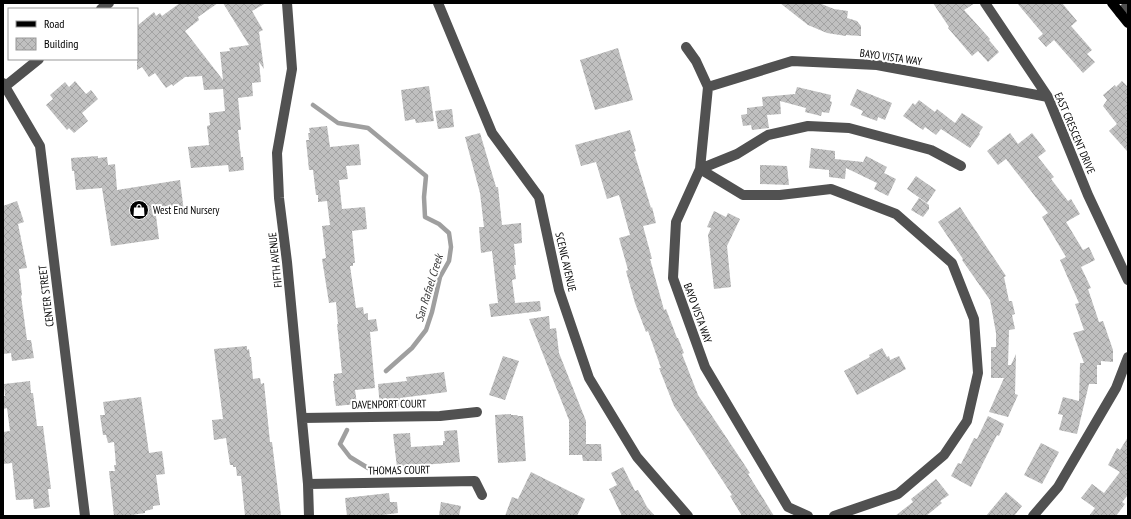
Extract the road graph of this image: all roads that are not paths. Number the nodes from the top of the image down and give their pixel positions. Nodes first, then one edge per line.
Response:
1 (289, 3) edge
2 (438, 3) edge
3 (985, 3) edge
4 (1112, 3) edge
5 (1128, 5) edge
6 (1120, 13) junction
7 (1128, 22) edge
8 (686, 47) dead end
9 (38, 60) edge
10 (4, 86) edge
11 (708, 87) junction
12 (1048, 97) junction
13 (961, 166) dead end
14 (700, 169) junction
15 (1128, 280) edge
16 (1128, 357) edge
17 (477, 412) dead end
18 (302, 418) junction
19 (308, 484) junction
20 (482, 495) dead end
21 (85, 516) edge
22 (309, 516) edge
23 (688, 516) edge
24 (808, 516) edge
25 (834, 516) edge
26 (1033, 516) edge

1 - 18 street, FIFTH AVENUE
2 - 23 street, SCENIC AVENUE
3 - 12 street, EAST CRESCENT DRIVE
4 - 6 main road
5 - 6 street
6 - 7 main road
8 - 11 street
9 - 10 street
10 - 21 street, CENTER STREET
11 - 12 street, BAYO VISTA WAY
11 - 14 street, BAYO VISTA WAY
12 - 15 street, EAST CRESCENT DRIVE
13 - 14 street
14 - 24 street, BAYO VISTA WAY
14 - 25 street
16 - 26 street
17 - 18 street, DAVENPORT COURT
18 - 19 street, FIFTH AVENUE
19 - 20 street, THOMAS COURT
19 - 22 street, FIFTH AVENUE

